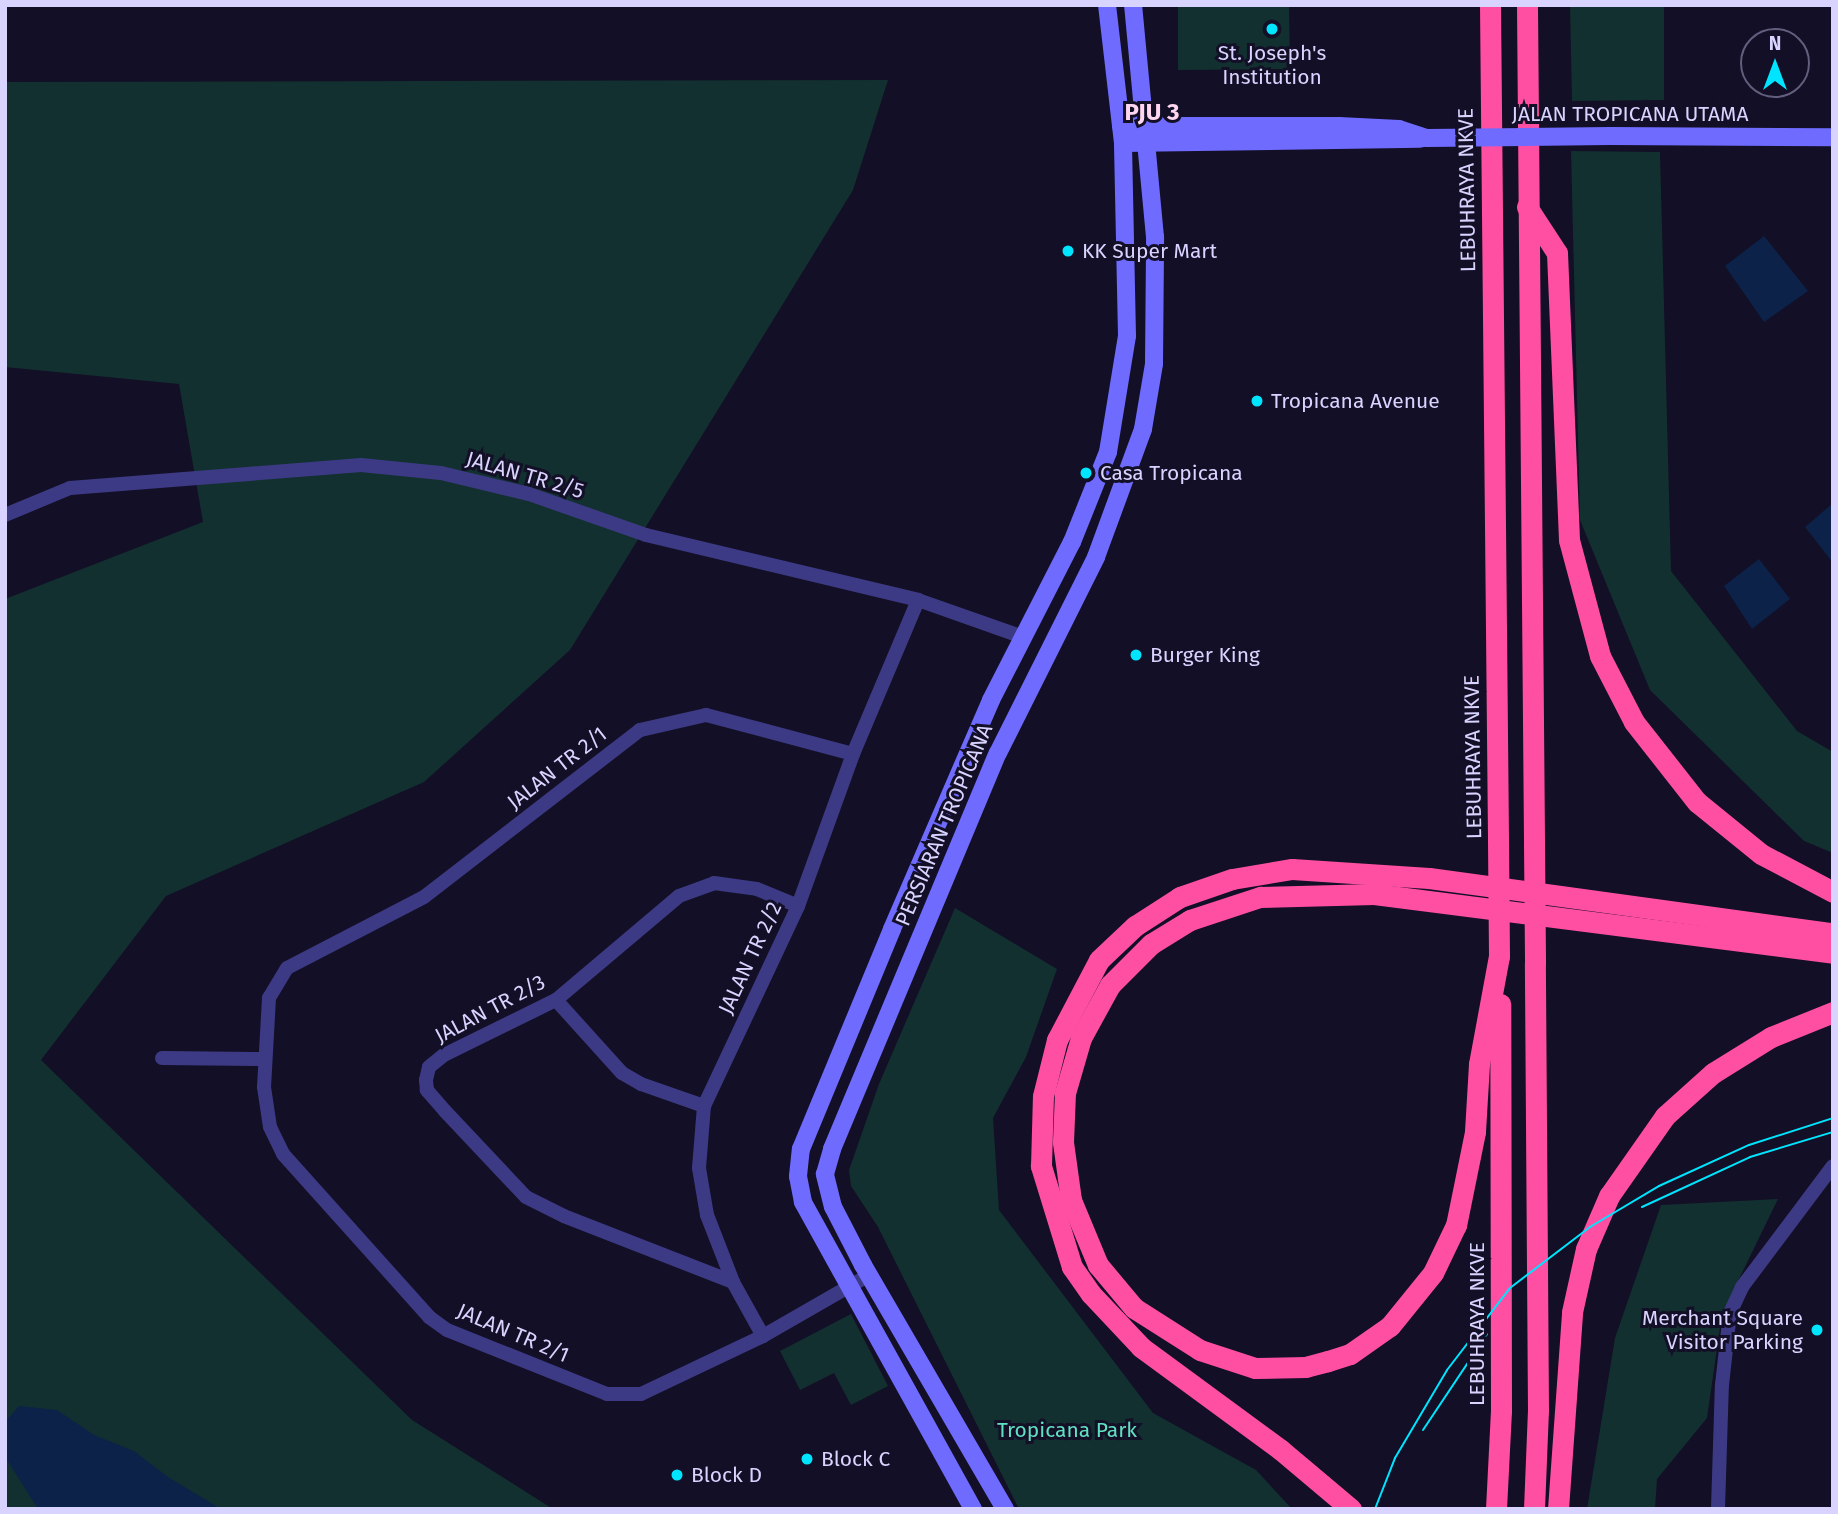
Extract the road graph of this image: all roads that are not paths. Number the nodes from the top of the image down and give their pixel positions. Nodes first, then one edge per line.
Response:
1 (1108, 5) edge
2 (1133, 5) edge
3 (1490, 5) edge
4 (1527, 5) edge
5 (1149, 132) junction
6 (1122, 134) junction
7 (1833, 137) edge
8 (1427, 138) junction
9 (1197, 140) junction
10 (1154, 188) junction
11 (1527, 206) junction
12 (5, 515) edge
13 (918, 600) junction
14 (1023, 637) junction
15 (1047, 652) junction
16 (853, 754) junction
17 (1833, 892) edge
18 (798, 906) junction
19 (1833, 933) edge
20 (1833, 953) edge
21 (1499, 956) junction
22 (556, 999) junction
23 (1833, 1012) edge
24 (162, 1058) dead end
25 (264, 1059) junction
26 (704, 1106) junction
27 (1833, 1166) edge
28 (869, 1275) junction
29 (733, 1282) junction
30 (851, 1286) junction
31 (763, 1336) junction
32 (973, 1509) edge
33 (1005, 1509) edge
34 (1351, 1509) edge
35 (1496, 1509) edge
36 (1534, 1509) edge
37 (1558, 1509) edge
38 (1718, 1509) edge

1 - 6 main road, PERSIARAN TROPICANA
2 - 5 main road, PERSIARAN TROPICANA
3 - 21 highway, LEBUHRAYA NKVE, bridge
4 - 11 highway
5 - 6 main road
5 - 8 main road, JALAN TROPICANA UTAMA
5 - 9 main road, JALAN TROPICANA UTAMA
5 - 10 main road, PERSIARAN TROPICANA
6 - 14 main road, PERSIARAN TROPICANA
7 - 8 main road, JALAN TROPICANA UTAMA, bridge
8 - 9 main road, JALAN TROPICANA UTAMA
9 - 10 main road
10 - 15 main road, PERSIARAN TROPICANA
11 - 17 highway
11 - 36 highway, bridge
12 - 13 street, JALAN TR 2/5
13 - 14 street, JALAN TR 2/5
13 - 16 street, JALAN TR 2/2
14 - 15 main road
14 - 30 main road, PERSIARAN TROPICANA
15 - 28 main road, PERSIARAN TROPICANA
16 - 18 street, JALAN TR 2/2
16 - 25 street, JALAN TR 2/1
18 - 22 street, JALAN TR 2/3
18 - 26 street, JALAN TR 2/2
19 - 34 highway
20 - 21 highway
21 - 35 highway, LEBUHRAYA NKVE
22 - 26 street
22 - 29 street, JALAN TR 2/3
23 - 37 highway
24 - 25 street
25 - 31 street, JALAN TR 2/1
26 - 29 street, JALAN TR 2/2
27 - 38 street
28 - 30 street, JALAN TR 2/1
28 - 33 main road, PERSIARAN TROPICANA
29 - 31 street, JALAN TR 2/2
30 - 31 street, JALAN TR 2/1
30 - 32 main road, PERSIARAN TROPICANA

